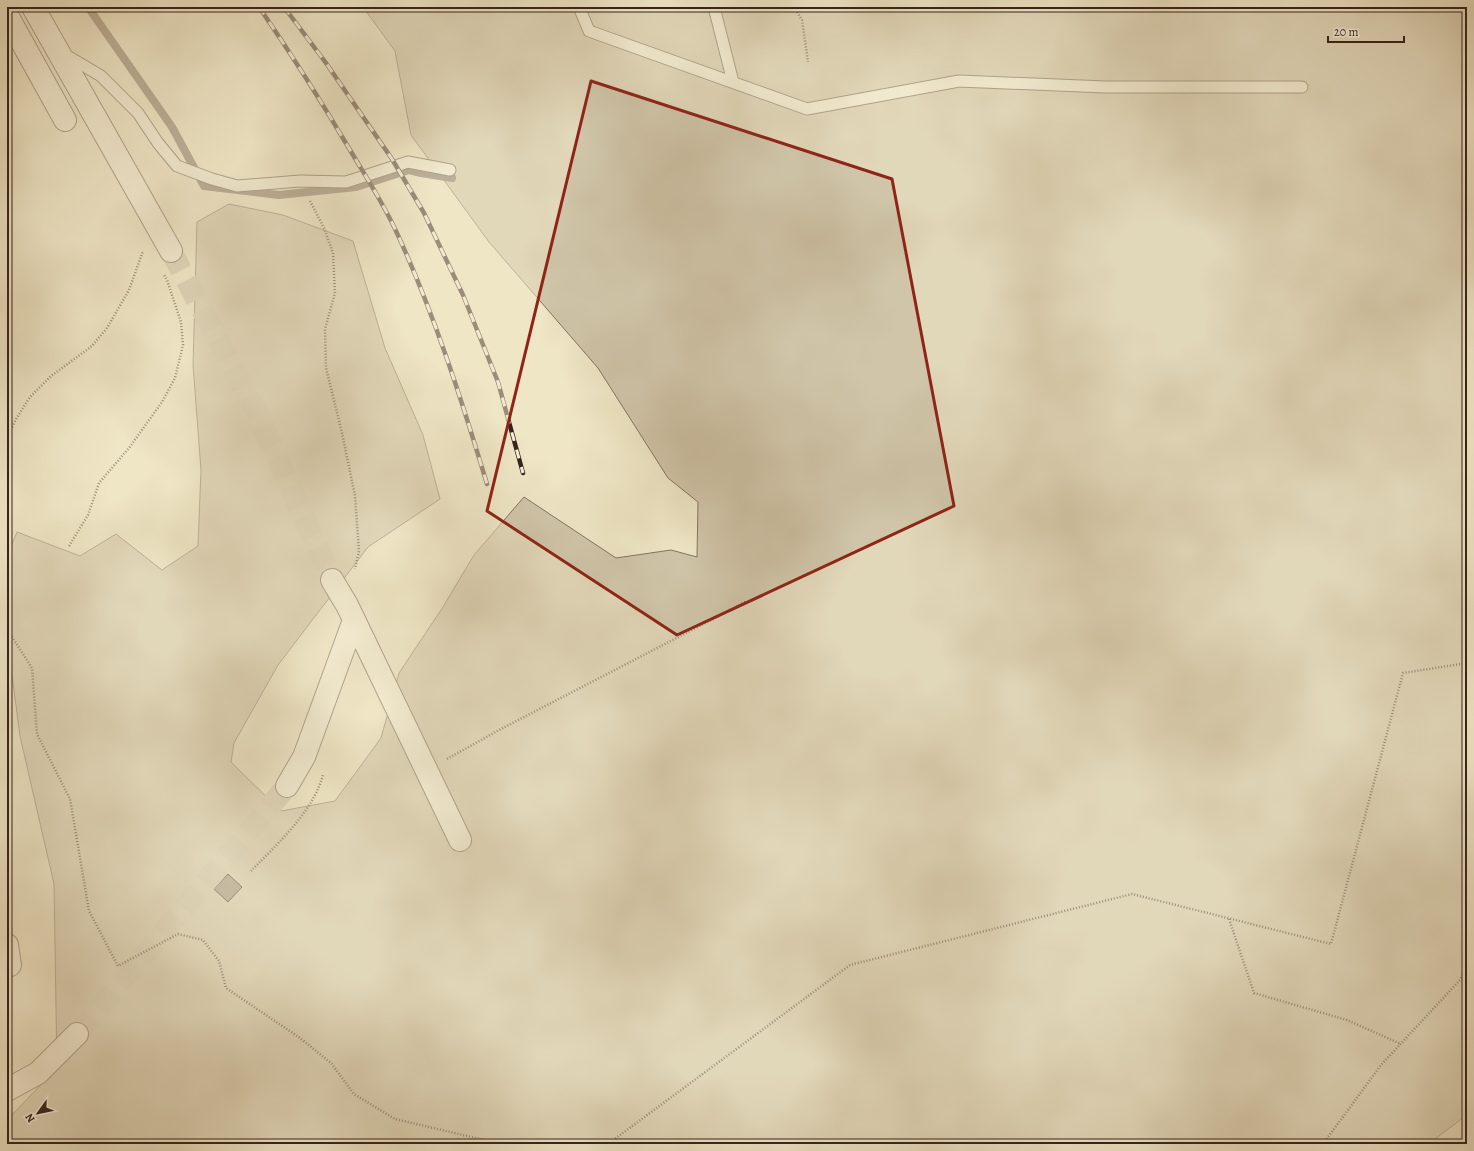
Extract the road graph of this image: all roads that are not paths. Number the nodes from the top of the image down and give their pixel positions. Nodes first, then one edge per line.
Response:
1 (33, 7) edge
2 (579, 7) edge
3 (714, 7) edge
4 (7, 15) edge
5 (57, 50) junction
6 (733, 82) junction
7 (1302, 87) dead end
8 (65, 120) dead end
9 (450, 170) dead end
10 (172, 251) tunnel mouth
11 (332, 580) tunnel mouth
12 (351, 613) junction
13 (287, 786) tunnel mouth
14 (460, 840) dead end
15 (7, 945) edge
16 (7, 966) edge
17 (77, 1034) tunnel mouth
18 (7, 1090) edge

1 - 5 street
2 - 6 lane
3 - 6 lane
4 - 8 street
5 - 9 lane
5 - 10 street
6 - 7 lane
11 - 12 street
12 - 13 street
12 - 14 street
15 - 16 street
17 - 18 street

